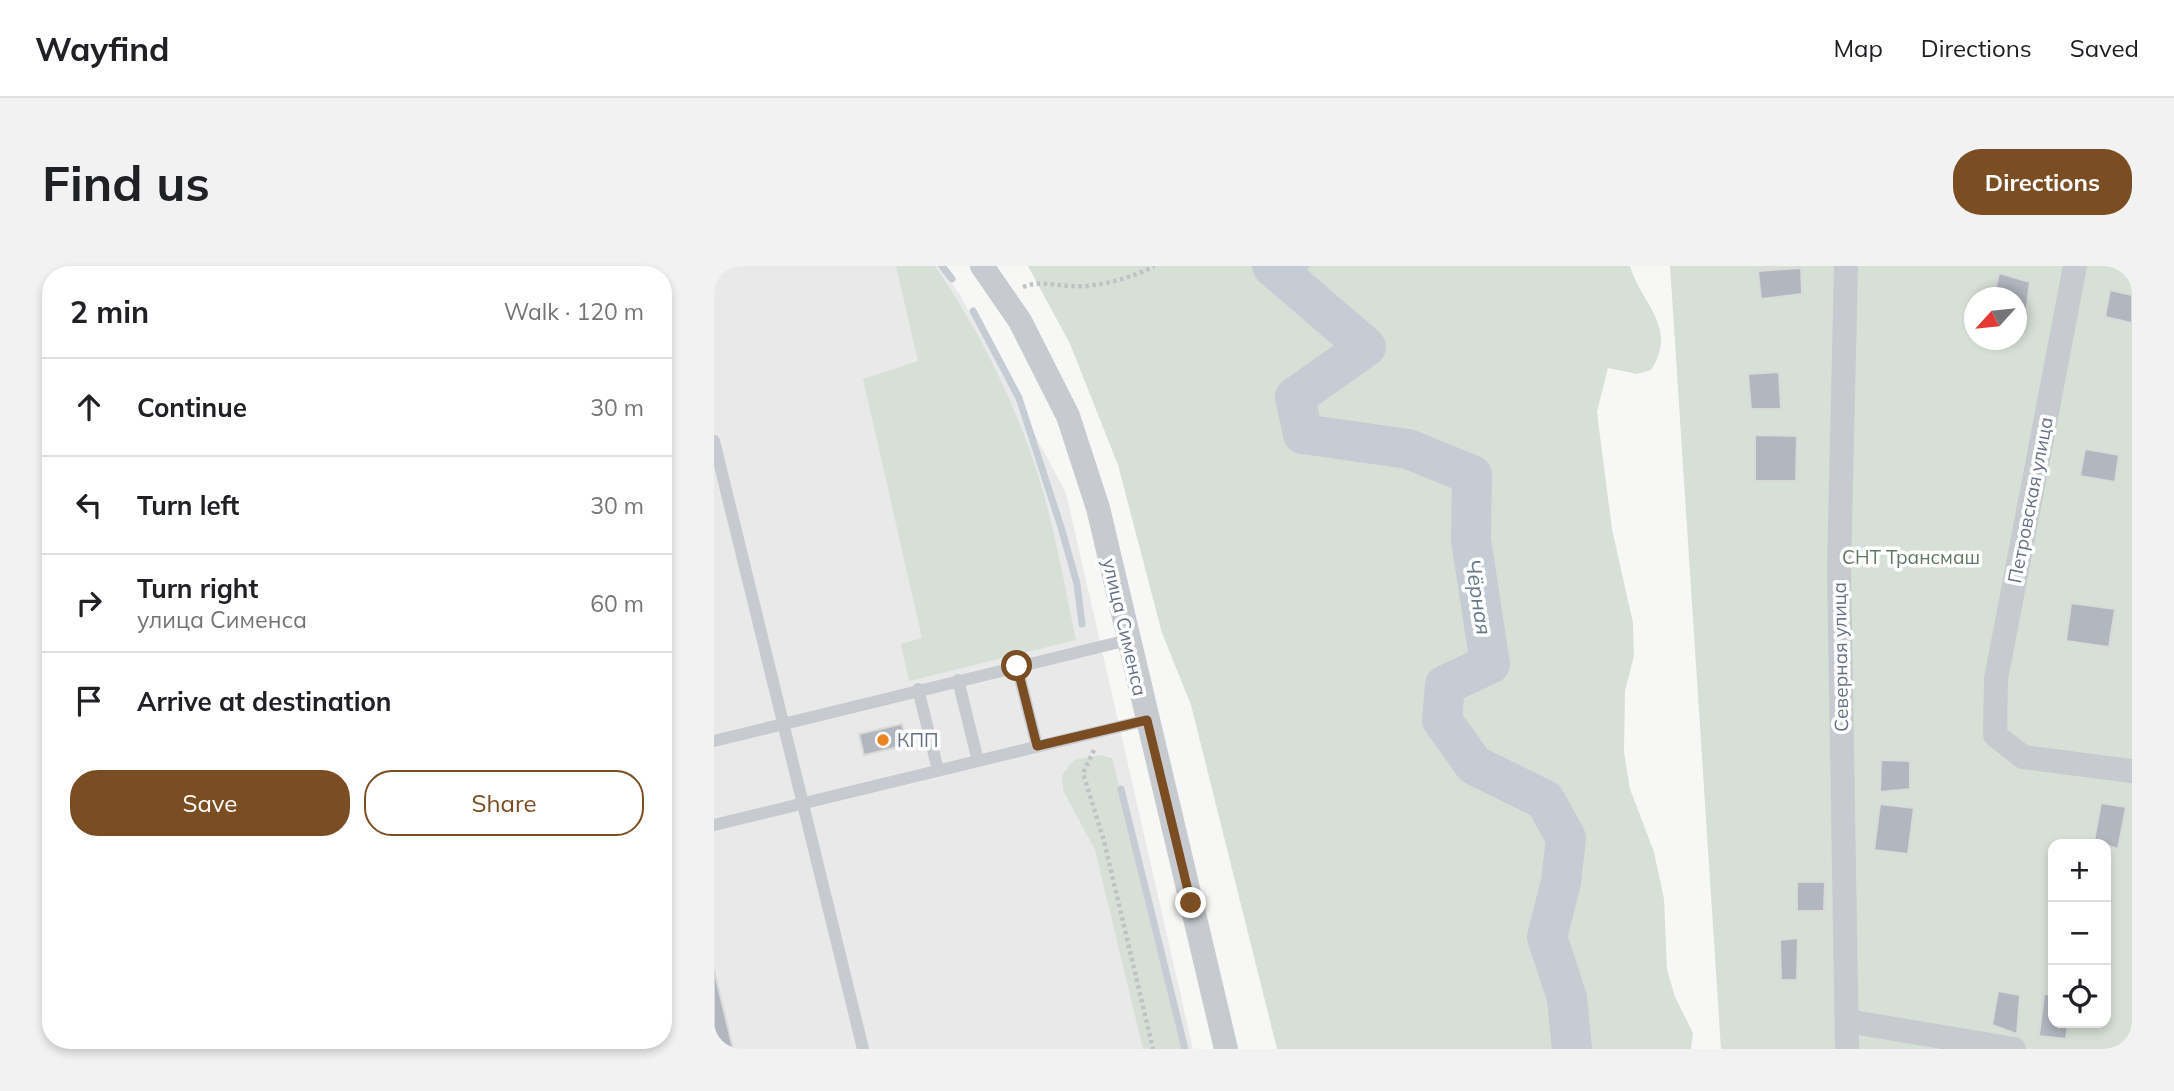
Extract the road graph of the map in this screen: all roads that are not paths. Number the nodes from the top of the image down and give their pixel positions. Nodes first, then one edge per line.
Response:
1 (982, 266) edge
2 (1846, 266) edge
3 (2075, 266) edge
4 (714, 441) edge
5 (1128, 639) junction
6 (1017, 666) junction
7 (958, 680) junction
8 (918, 690) junction
9 (1147, 720) junction
10 (783, 724) junction
11 (714, 741) edge
12 (1037, 746) junction
13 (978, 761) junction
14 (938, 770) junction
15 (2132, 772) edge
16 (803, 803) junction
17 (714, 825) edge
18 (1847, 1021) junction
19 (863, 1049) edge
20 (1226, 1049) edge
21 (1847, 1049) edge
22 (2014, 1049) edge

1 - 5 street, улица Сименса
2 - 18 street, Северная улица
3 - 15 street, Петровская улица
4 - 10 lane
5 - 6 lane
5 - 9 street, улица Сименса
6 - 7 lane
6 - 12 lane
7 - 8 lane
7 - 13 lane
8 - 10 lane
8 - 14 lane
9 - 12 lane
9 - 20 street, улица Сименса
10 - 11 lane
10 - 16 lane
12 - 13 lane
13 - 14 lane
14 - 16 lane
16 - 17 lane
16 - 19 lane
18 - 21 street, Северная улица
18 - 22 street

